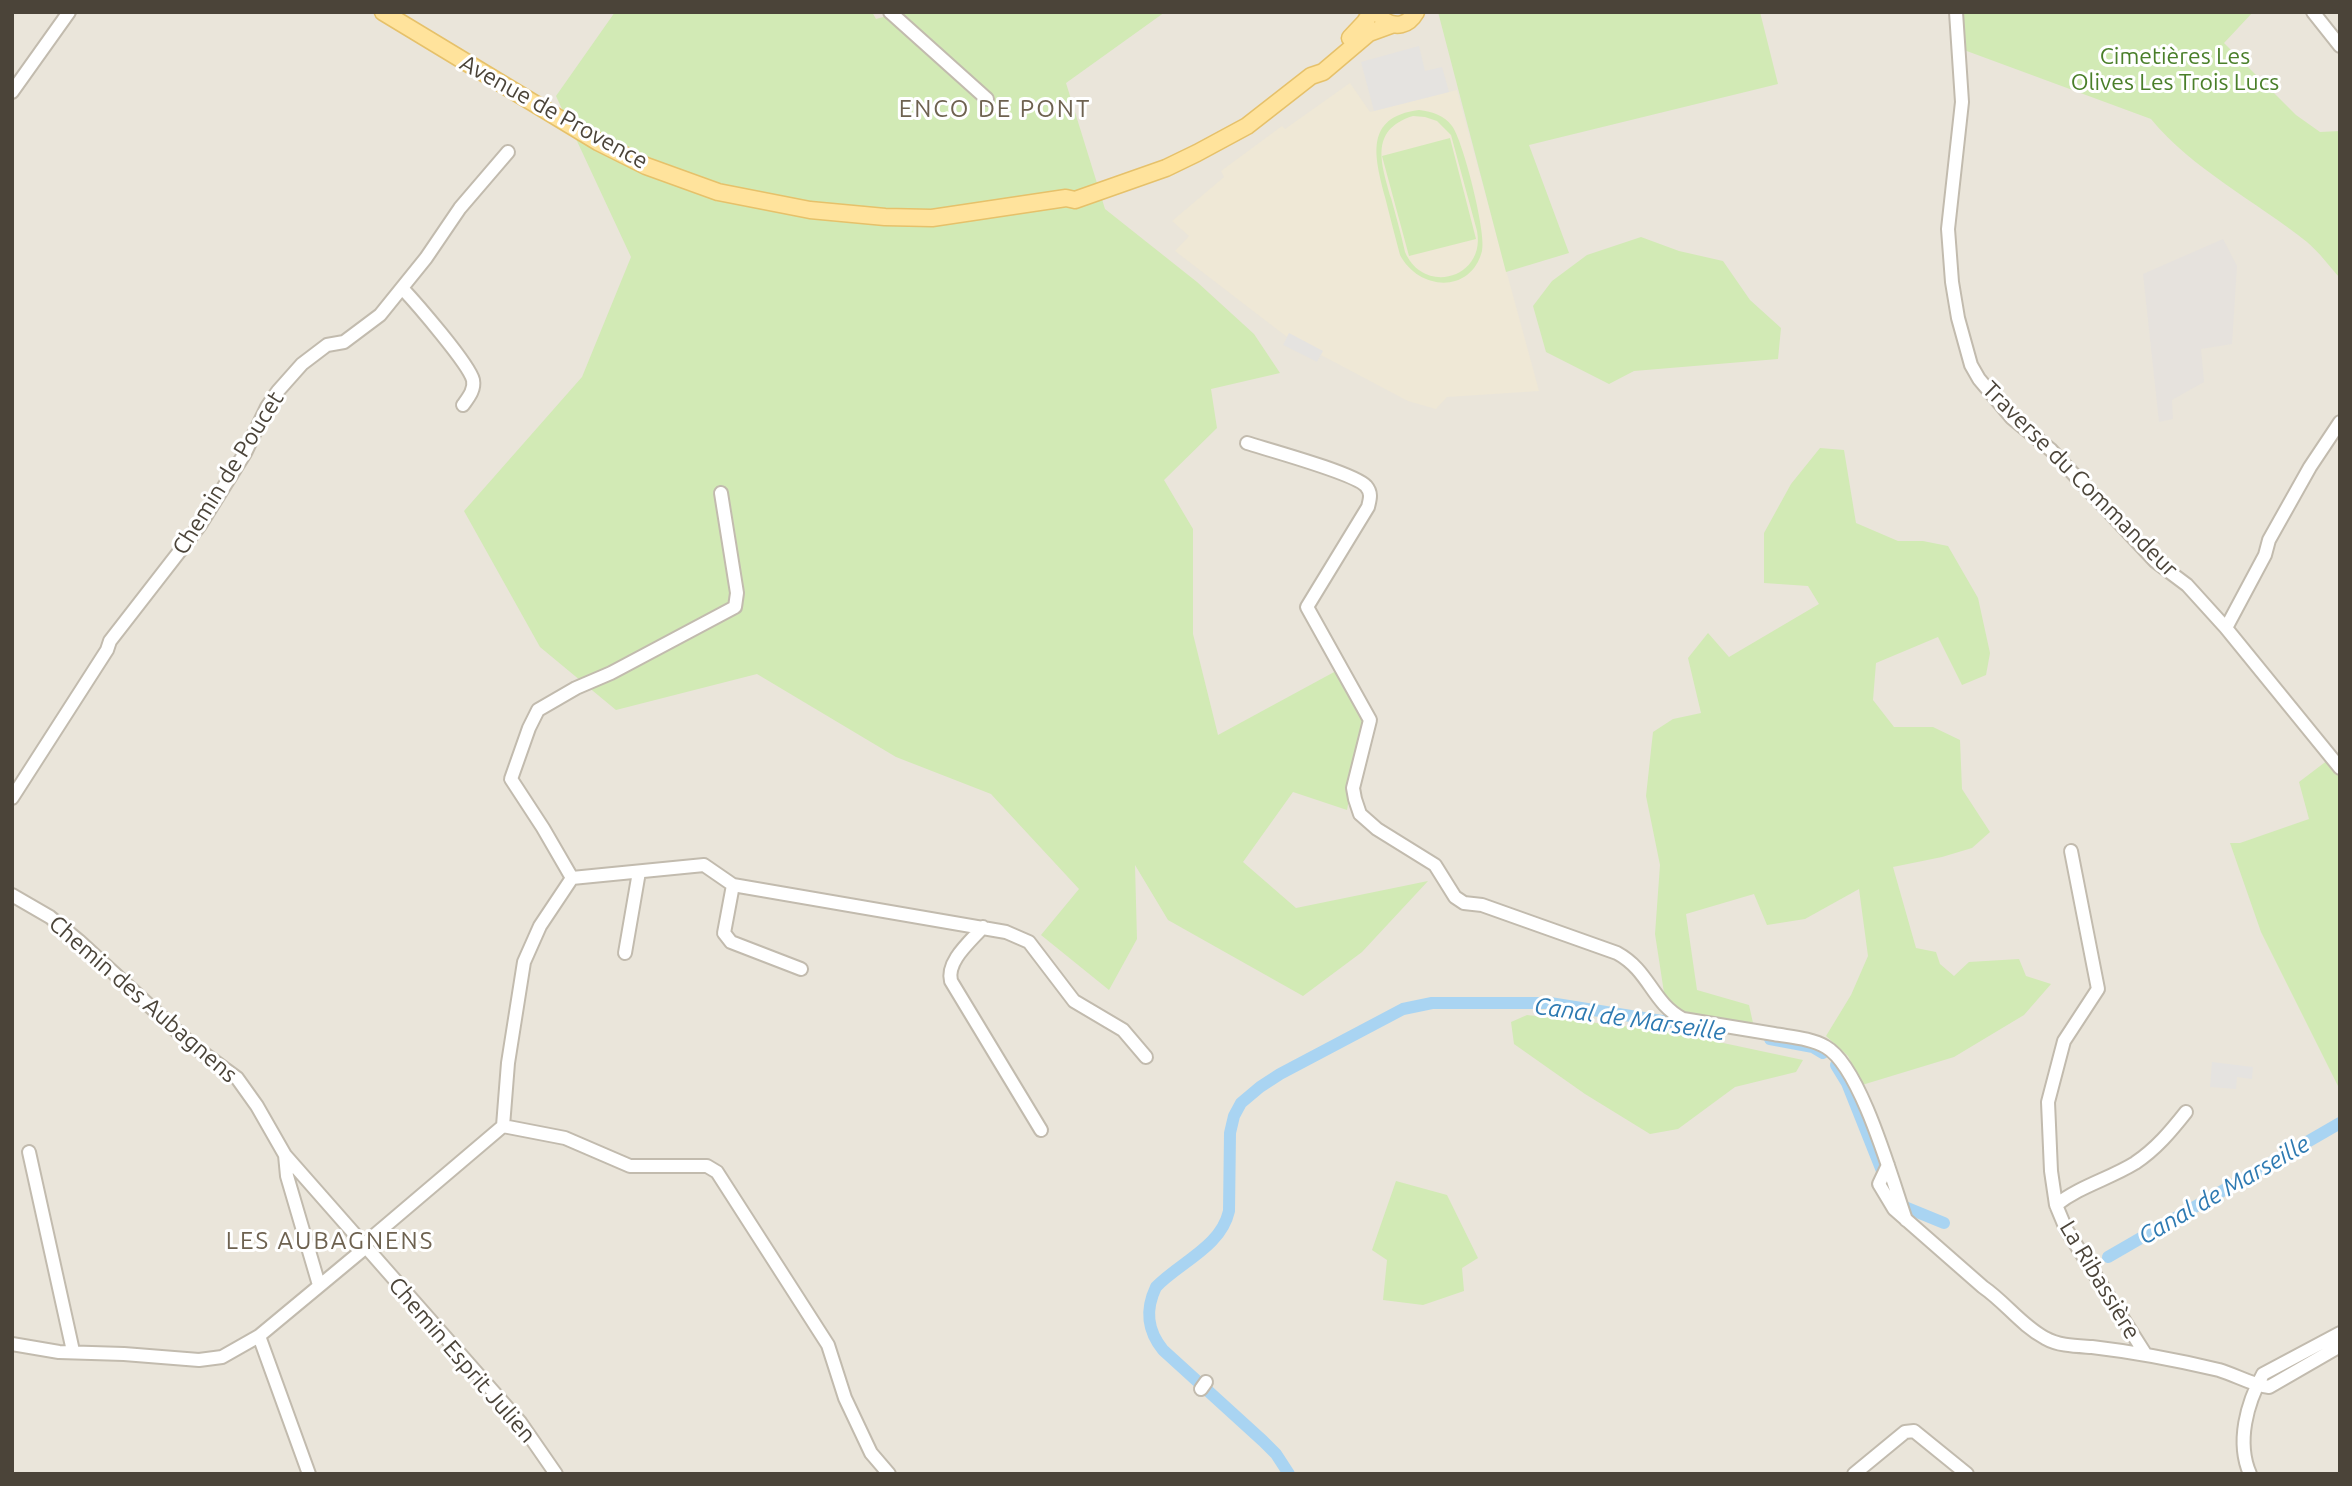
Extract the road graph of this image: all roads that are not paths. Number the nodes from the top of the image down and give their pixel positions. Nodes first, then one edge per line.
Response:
1 (69, 12) edge
2 (383, 12) edge
3 (890, 12) edge
4 (1371, 12) edge
5 (1378, 12) edge
6 (1416, 12) edge
7 (1956, 12) edge
8 (2312, 12) edge
9 (1391, 25) junction
10 (2340, 47) edge
11 (1311, 76) junction
12 (15, 84) edge
13 (987, 99) dead end
14 (508, 152) dead end
15 (402, 288) junction
16 (463, 405) dead end
17 (2340, 422) edge
18 (1247, 443) dead end
19 (721, 493) dead end
20 (2225, 628) junction
21 (2340, 768) edge
22 (12, 798) edge
23 (2071, 852) dead end
24 (639, 872) junction
25 (572, 878) junction
26 (733, 885) junction
27 (12, 895) edge
28 (983, 927) junction
29 (625, 953) dead end
30 (800, 969) dead end
31 (1146, 1057) dead end
32 (2186, 1112) dead end
33 (503, 1126) junction
34 (1041, 1130) dead end
35 (29, 1153) dead end
36 (285, 1155) junction
37 (1885, 1173) junction
38 (2056, 1205) junction
39 (1903, 1211) junction
40 (365, 1248) junction
41 (319, 1285) junction
42 (2340, 1333) edge
43 (259, 1336) junction
44 (12, 1344) edge
45 (2340, 1346) edge
46 (73, 1351) junction
47 (2146, 1355) junction
48 (2257, 1385) junction
49 (309, 1474) edge
50 (556, 1474) edge
51 (888, 1474) edge
52 (1854, 1474) edge
53 (1968, 1474) edge
54 (2250, 1474) edge

1 - 12 street
2 - 11 main road, Avenue de Provence
3 - 13 street
4 - 11 main road, Avenue de Provence
5 - 9 main road
6 - 9 main road, Avenue de Provence
7 - 20 street, Traverse du Commandeur
8 - 10 street
9 - 11 main road, Avenue de Provence
14 - 15 street, Chemin de Poucet
15 - 16 street
15 - 22 street, Chemin de Poucet
17 - 20 street
18 - 37 street
19 - 25 street
20 - 21 street, Traverse du Commandeur
23 - 38 street, La Ribassière
24 - 25 street
24 - 26 street
24 - 29 street
25 - 33 street
26 - 28 street
26 - 30 street
27 - 36 street, Chemin des Aubagnens
28 - 31 street
28 - 34 street
32 - 38 street, La Ribassière
33 - 40 street
33 - 51 street
35 - 46 street
36 - 40 street, Chemin des Aubagnens
36 - 41 street
37 - 39 street
37 - 39 street
38 - 47 street, La Ribassière
39 - 47 street
40 - 41 street
40 - 50 street, Chemin Esprit Julien
41 - 43 street
42 - 48 street
43 - 46 street
43 - 49 street
44 - 46 street
45 - 48 street
47 - 48 street
48 - 54 street
52 - 53 street

